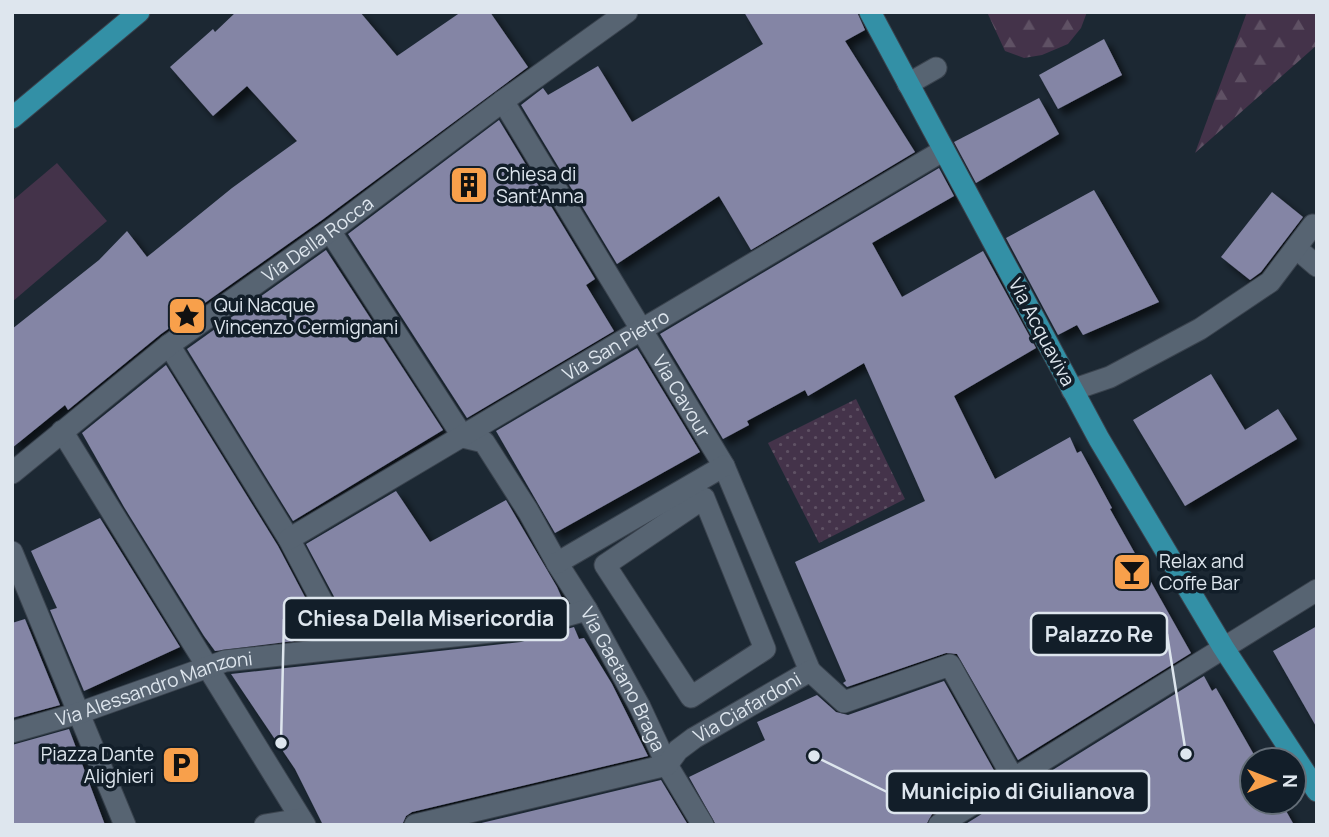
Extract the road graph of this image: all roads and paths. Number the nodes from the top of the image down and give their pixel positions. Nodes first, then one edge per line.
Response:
1 (627, 12) edge
2 (870, 12) edge
3 (137, 13) edge
4 (936, 68) dead end
5 (908, 84) junction
6 (503, 101) junction
7 (12, 118) edge
8 (944, 150) junction
9 (1313, 225) dead end
10 (330, 231) junction
11 (1296, 248) junction
12 (1317, 266) edge
13 (643, 330) junction
14 (169, 345) junction
15 (1072, 390) junction
16 (62, 431) junction
17 (463, 437) junction
18 (724, 466) junction
19 (12, 473) edge
20 (704, 498) joint
21 (289, 539) junction
22 (12, 552) edge
23 (557, 564) junction
24 (1317, 590) edge
25 (587, 610) junction
26 (346, 647) junction
27 (1223, 647) junction
28 (207, 668) junction
29 (810, 671) junction
30 (79, 713) junction
31 (12, 732) edge
32 (667, 765) junction
33 (1013, 778) junction
34 (1317, 791) edge
35 (303, 822) edge
36 (125, 825) edge
37 (265, 825) edge
38 (415, 825) edge
39 (703, 825) edge
40 (939, 825) edge

1 - 6 street, Via Della Rocca
2 - 5 main road, Via Acquaviva
3 - 7 main road
4 - 5 street
5 - 8 main road, Via Acquaviva
6 - 10 street, Via Della Rocca
6 - 13 street, Via Cavour
8 - 13 street, Via San Pietro
8 - 15 main road, Via Acquaviva
9 - 11 street
10 - 14 street, Via Della Rocca
10 - 17 street, Via Gaetano Braga
11 - 12 street
11 - 15 street
13 - 17 street, Via San Pietro
13 - 18 street, Via Cavour
14 - 16 street, Via Della Rocca
14 - 21 street
15 - 27 main road, Via Acquaviva
16 - 19 street, Via Della Rocca
16 - 28 street
17 - 21 street, Via San Pietro
17 - 23 street, Via Gaetano Braga
18 - 23 street
18 - 29 street, Via Cavour
20 - 20 street
21 - 26 street
22 - 30 street
23 - 25 street, Via Gaetano Braga
24 - 27 street
25 - 26 street, Via Alessandro Manzoni
25 - 32 street, Via Gaetano Braga
26 - 28 street, Via Alessandro Manzoni
27 - 33 street
27 - 34 main road, Via Acquaviva
28 - 30 street, Via Alessandro Manzoni
28 - 35 street
29 - 32 street, Via Ciafardoni
29 - 33 street, Via Ciafardoni
30 - 31 street, Via Alessandro Manzoni
30 - 36 street
32 - 38 street
32 - 39 street, Via Gaetano Braga
33 - 40 street
35 - 37 street

